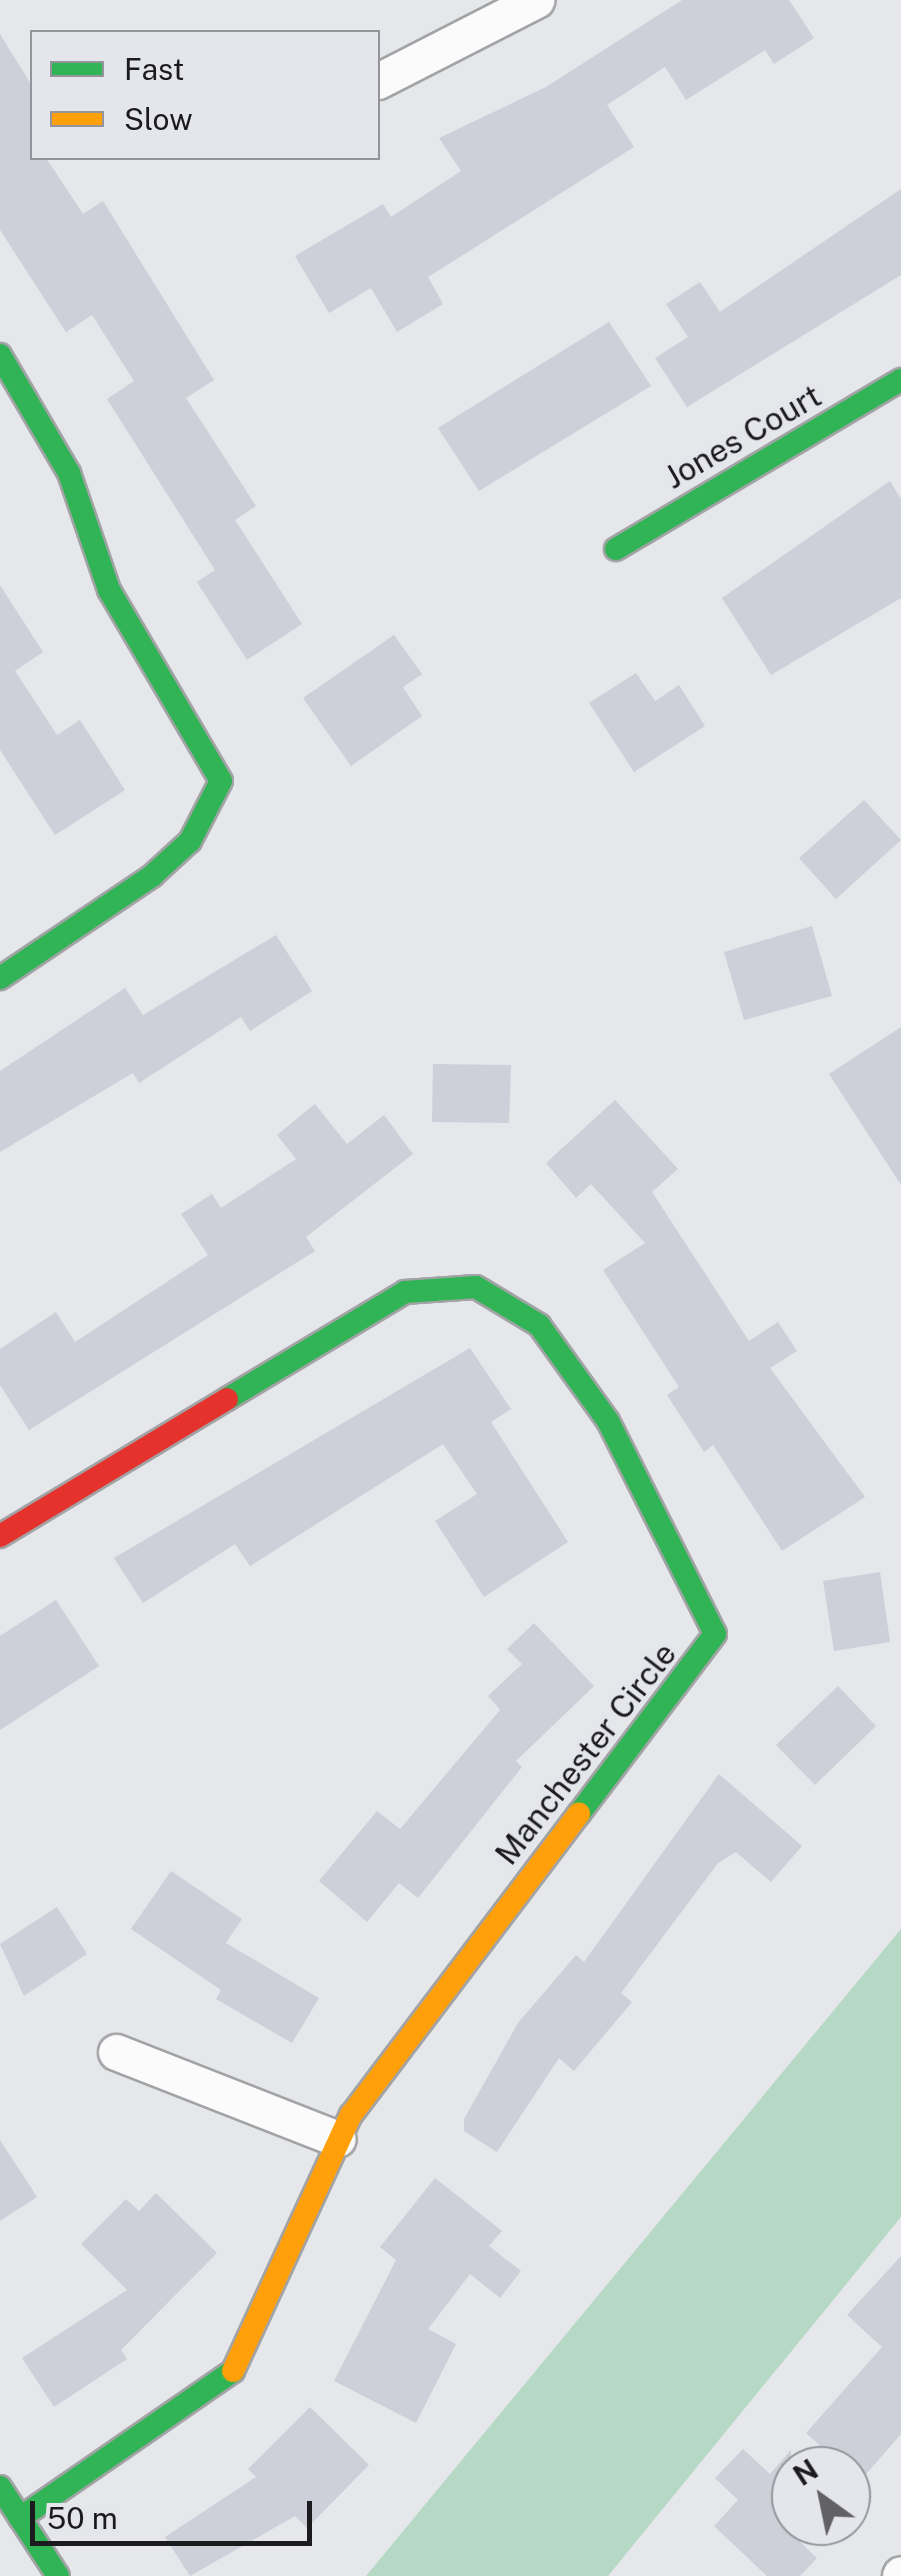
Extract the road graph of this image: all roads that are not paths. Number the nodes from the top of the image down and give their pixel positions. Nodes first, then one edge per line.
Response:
1 (536, 0) edge
2 (380, 80) edge
3 (0, 355) edge
4 (901, 380) edge
5 (616, 549) dead end
6 (0, 978) edge
7 (0, 1536) edge
8 (116, 2052) dead end
9 (338, 2140) junction
10 (0, 2488) edge
11 (20, 2518) junction
12 (58, 2576) edge

1 - 2 street
3 - 6 street
4 - 5 street, Jones Court
7 - 9 street, Manchester Circle
8 - 9 street
9 - 11 street, Manchester Circle
10 - 11 street
11 - 12 street

